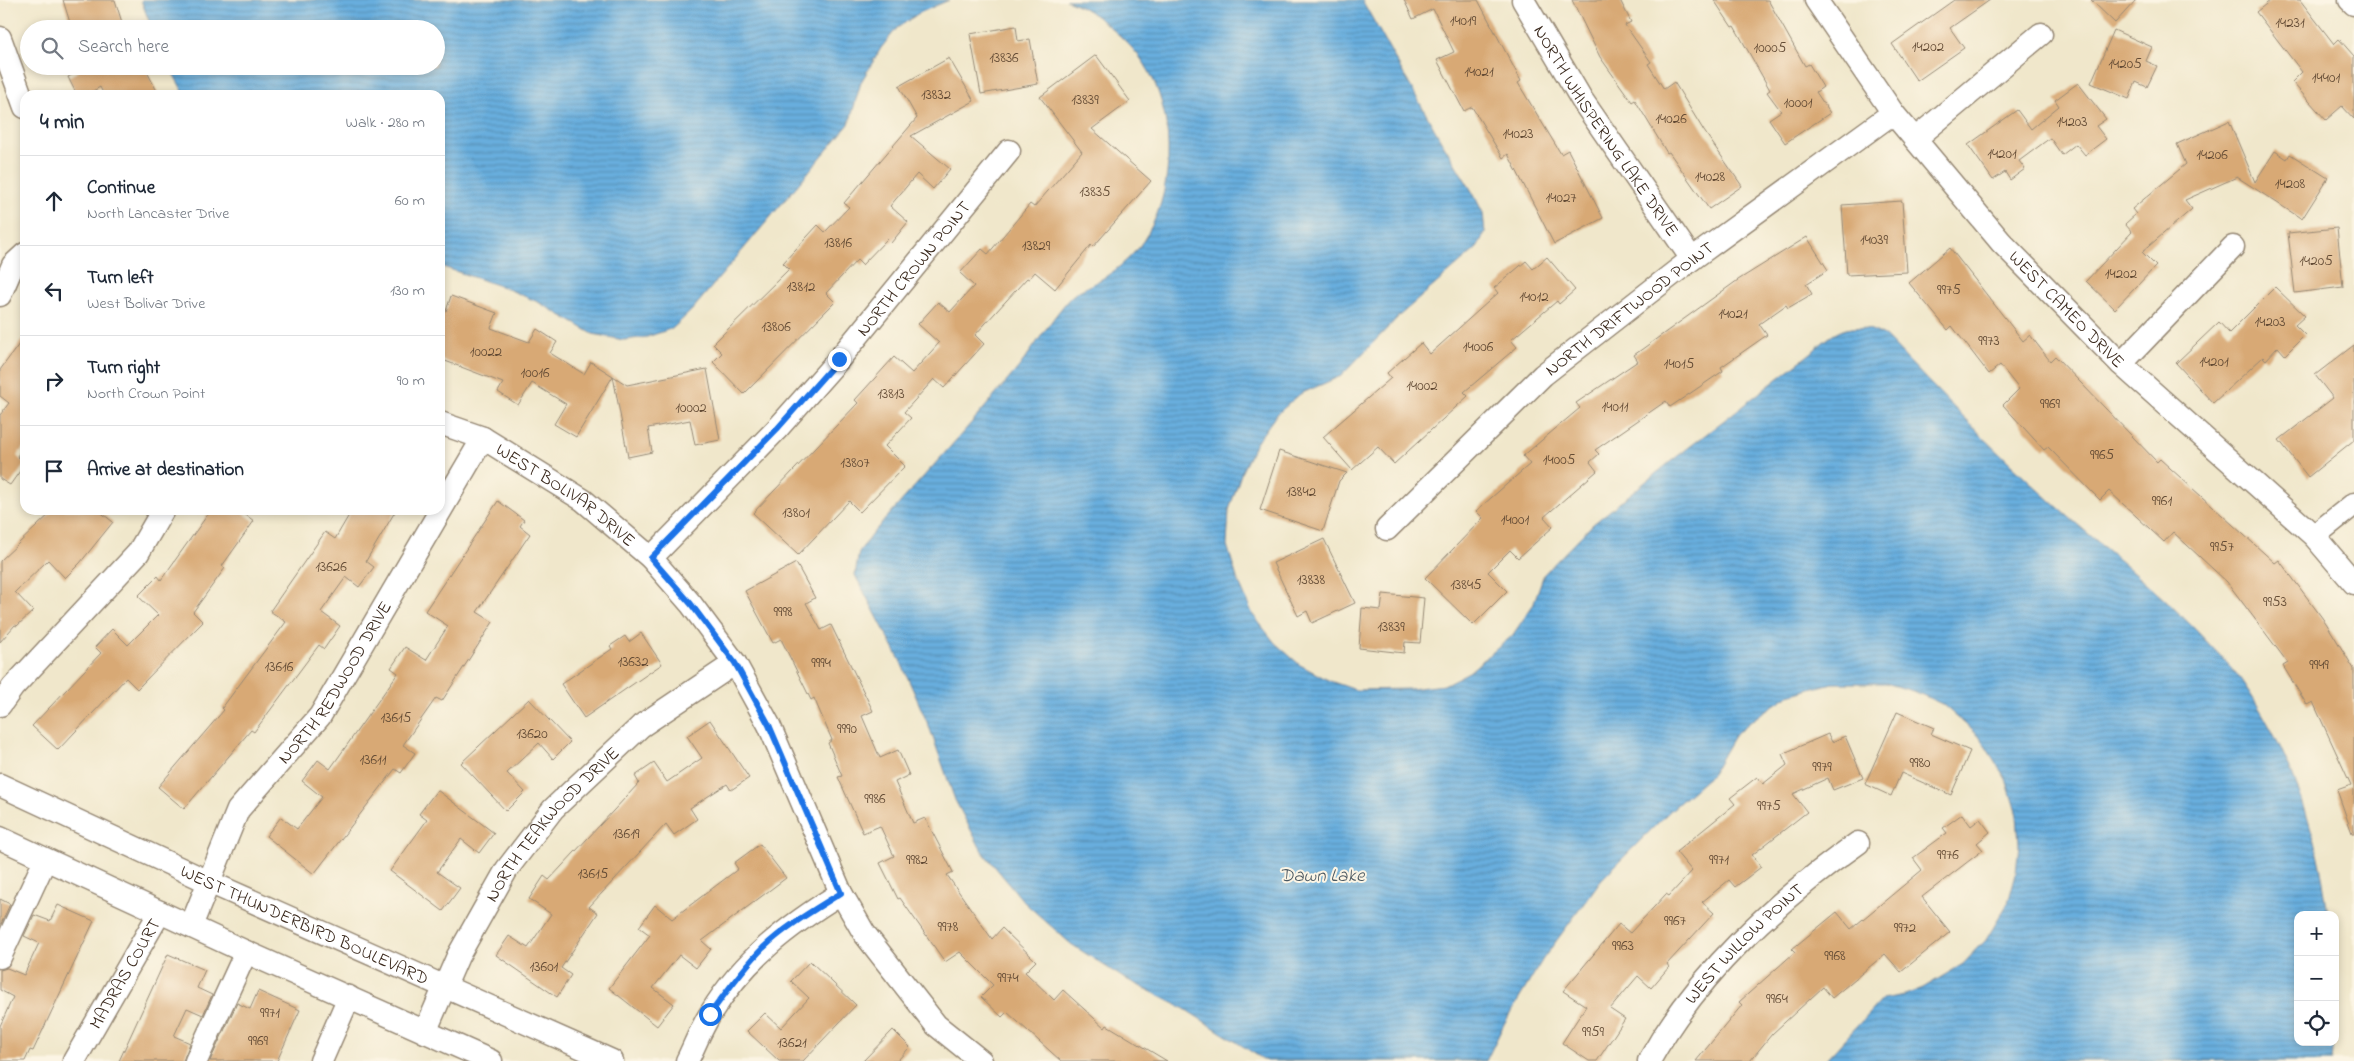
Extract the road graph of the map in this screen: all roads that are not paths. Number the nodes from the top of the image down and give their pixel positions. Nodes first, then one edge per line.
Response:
1 (1523, 0) edge
2 (1816, 0) edge
3 (2350, 0) edge
4 (2354, 4) edge
5 (2042, 34) dead end
6 (0, 38) edge
7 (20, 93) edge
8 (1893, 113) junction
9 (1915, 139) junction
10 (1008, 151) dead end
11 (2233, 247) dead end
12 (20, 258) edge
13 (1692, 259) junction
14 (0, 295) edge
15 (2121, 364) junction
16 (445, 425) edge
17 (483, 438) junction
18 (445, 503) edge
19 (2354, 504) edge
20 (160, 515) edge
21 (438, 515) edge
22 (1387, 529) dead end
23 (2314, 536) junction
24 (651, 558) junction
25 (2354, 583) edge
26 (735, 663) junction
27 (0, 705) edge
28 (0, 785) edge
29 (0, 838) edge
30 (1858, 843) dead end
31 (45, 860) junction
32 (209, 882) junction
33 (841, 893) junction
34 (160, 912) junction
35 (191, 926) junction
36 (246, 952) junction
37 (0, 957) edge
38 (446, 987) junction
39 (349, 997) junction
40 (425, 1032) junction
41 (74, 1061) edge
42 (196, 1061) edge
43 (321, 1061) edge
44 (491, 1061) edge
45 (612, 1061) edge
46 (687, 1061) edge
47 (981, 1061) edge
48 (1649, 1061) edge

1 - 13 street, NORTH WHISPERING LAKE DRIVE
2 - 8 street, WEST CAMEO DRIVE
3 - 4 street
5 - 9 street
6 - 7 street
8 - 9 street, WEST CAMEO DRIVE
8 - 13 street, NORTH DRIFTWOOD POINT
9 - 15 street, WEST CAMEO DRIVE
10 - 24 street, NORTH CROWN POINT
11 - 15 street
12 - 14 street
13 - 22 street, NORTH DRIFTWOOD POINT
15 - 23 street, WEST CAMEO DRIVE
16 - 17 street, WEST BOLIVAR DRIVE
17 - 18 street, NORTH REDWOOD DRIVE
17 - 24 street, WEST BOLIVAR DRIVE
19 - 23 street
20 - 27 street
21 - 32 street, NORTH REDWOOD DRIVE
23 - 25 street, WEST CAMEO DRIVE
24 - 26 street, WEST BOLIVAR DRIVE
26 - 33 street, WEST BOLIVAR DRIVE
26 - 38 street, NORTH TEAKWOOD DRIVE
28 - 32 street, WEST THUNDERBIRD BOULEVARD
29 - 31 street
30 - 48 street, WEST WILLOW POINT
31 - 34 street
31 - 37 street
32 - 35 street, NORTH REDWOOD DRIVE
32 - 38 street, WEST THUNDERBIRD BOULEVARD
33 - 46 street
33 - 47 street, WEST BOLIVAR DRIVE
34 - 35 street
34 - 41 street, MADRAS COURT
35 - 36 street
36 - 39 street
36 - 42 street
38 - 40 street, NORTH TEAKWOOD DRIVE
38 - 45 street, WEST THUNDERBIRD BOULEVARD
39 - 40 street
39 - 43 street
40 - 44 street

